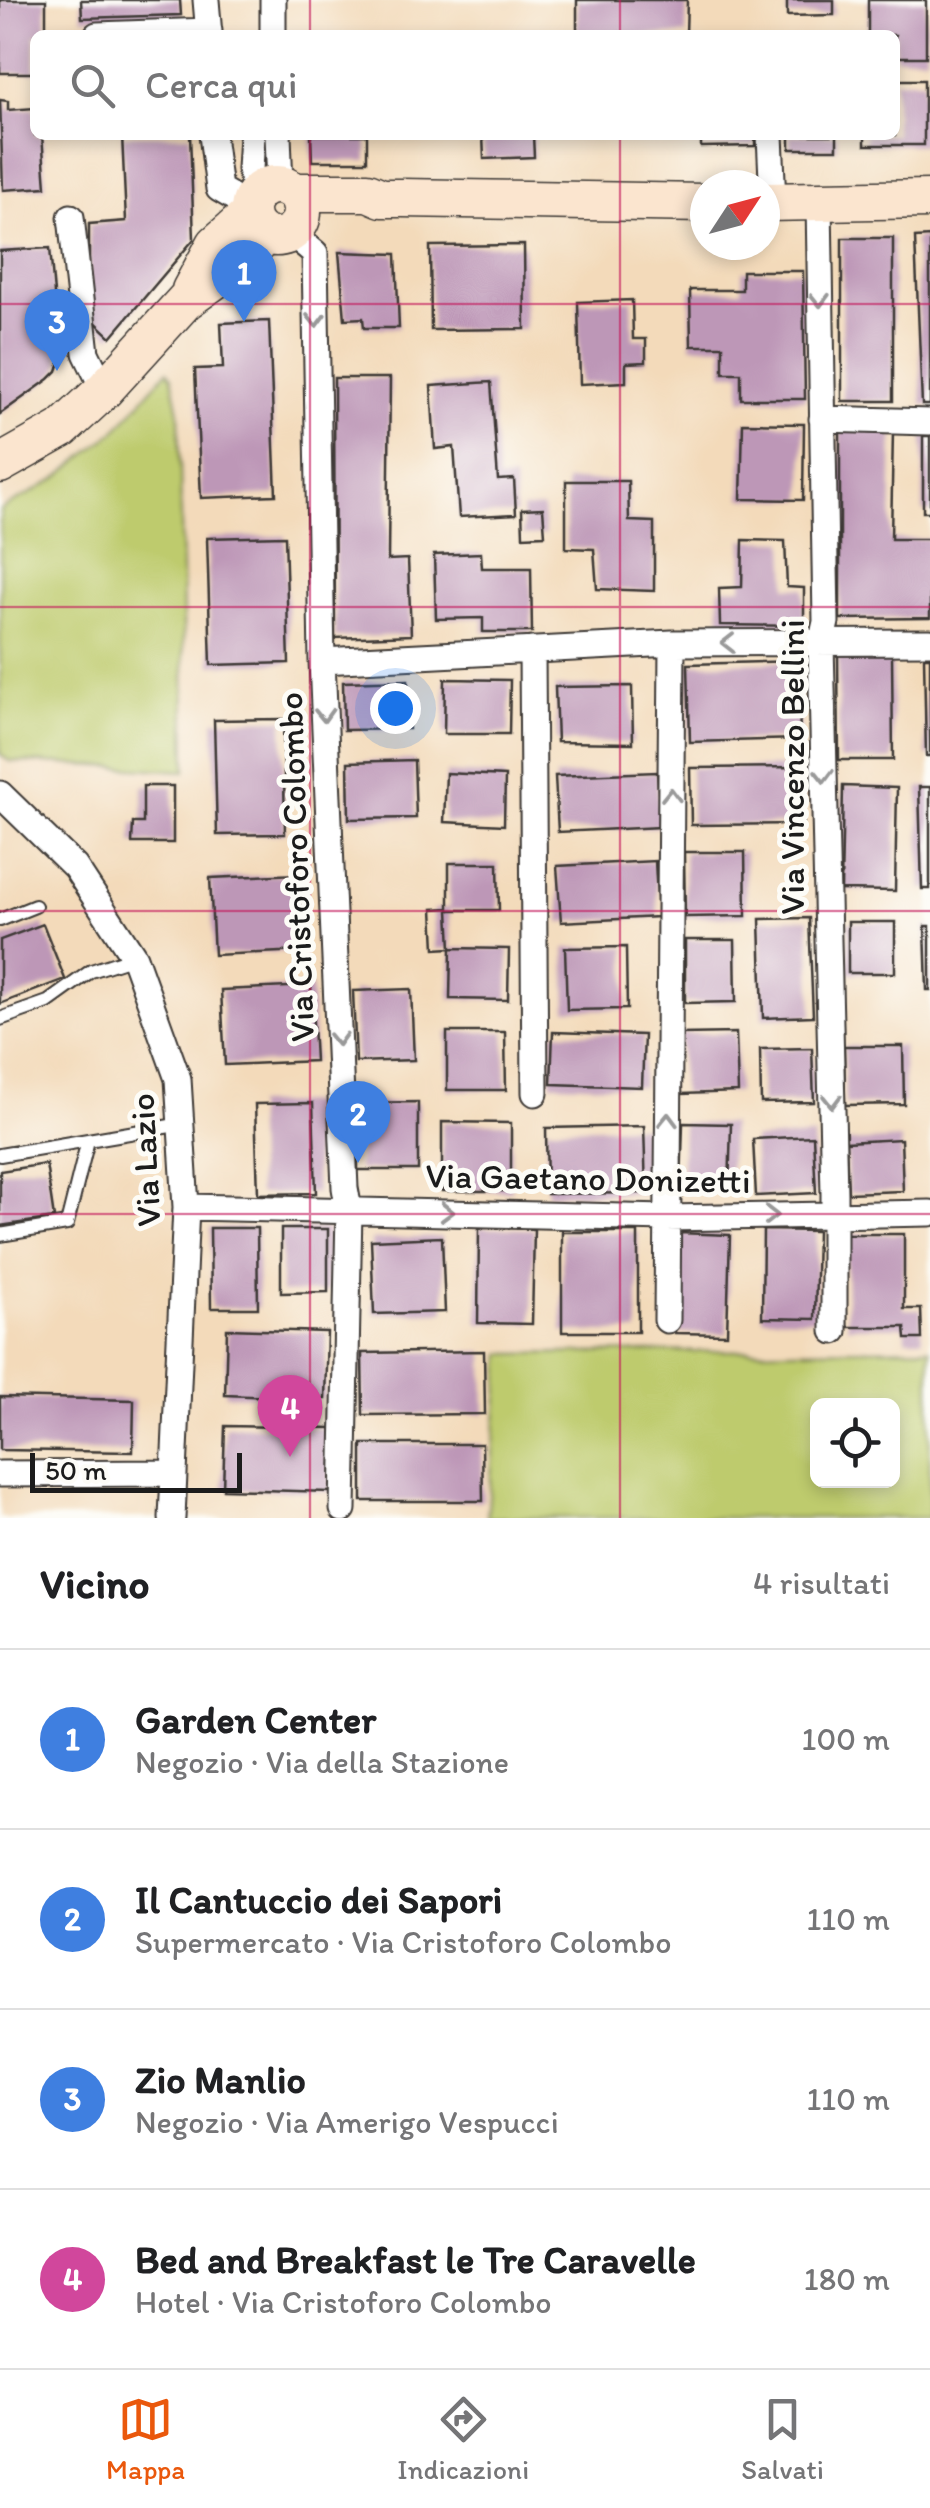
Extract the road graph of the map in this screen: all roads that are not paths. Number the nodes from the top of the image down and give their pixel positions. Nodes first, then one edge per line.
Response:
1 (206, 0) edge
2 (273, 0) edge
3 (209, 30) edge
4 (273, 30) edge
5 (213, 140) edge
6 (252, 140) edge
7 (278, 140) edge
8 (770, 140) edge
9 (769, 170) edge
10 (930, 200) edge
11 (780, 202) edge
12 (690, 203) edge
13 (818, 203) junction
14 (273, 210) junction
15 (71, 217) dead end
16 (104, 390) junction
17 (822, 420) junction
18 (930, 422) edge
19 (0, 464) edge
20 (672, 642) junction
21 (930, 642) edge
22 (821, 644) junction
23 (532, 650) junction
24 (322, 661) junction
25 (0, 794) edge
26 (35, 906) dead end
27 (0, 920) edge
28 (134, 957) junction
29 (0, 1019) edge
30 (535, 1094) dead end
31 (182, 1124) junction
32 (88, 1140) junction
33 (0, 1155) edge
34 (186, 1208) junction
35 (349, 1210) junction
36 (930, 1213) edge
37 (834, 1215) junction
38 (667, 1218) junction
39 (0, 1234) edge
40 (667, 1320) dead end
41 (834, 1331) dead end
42 (172, 1472) junction
43 (0, 1474) edge
44 (342, 1509) dead end
45 (172, 1518) edge

1 - 3 street
2 - 4 street
5 - 14 street
6 - 14 street
7 - 14 street
8 - 9 street
10 - 13 street
11 - 13 street
12 - 14 street
13 -> 17 street, Via Vincenzo Bellini
14 - 16 street
14 -> 24 street, Via Cristoforo Colombo
15 - 16 street
16 - 19 street
17 - 18 street
17 - 22 street, Via Vincenzo Bellini
22 -> 20 street
20 - 23 street
38 -> 20 street
21 - 22 street
22 -> 37 street, Via Vincenzo Bellini
23 - 24 street
23 - 30 street
24 -> 35 street, Via Cristoforo Colombo
25 - 28 street, Via Lazio
26 - 27 lane
28 - 29 lane
28 - 31 street, Via Lazio
31 - 32 lane
31 - 34 street, Via Lazio
32 - 33 lane
32 - 39 lane
34 - 35 street, Via Gaetano Donizetti
34 - 42 street, Via Lazio
35 -> 38 street, Via Gaetano Donizetti
35 - 44 street, Via Cristoforo Colombo
36 - 37 street, Via Gaetano Donizetti
38 -> 37 street, Via Gaetano Donizetti
37 - 41 street, Via Vincenzo Bellini
38 - 40 street
42 - 43 street
42 - 45 street, Via Lazio

